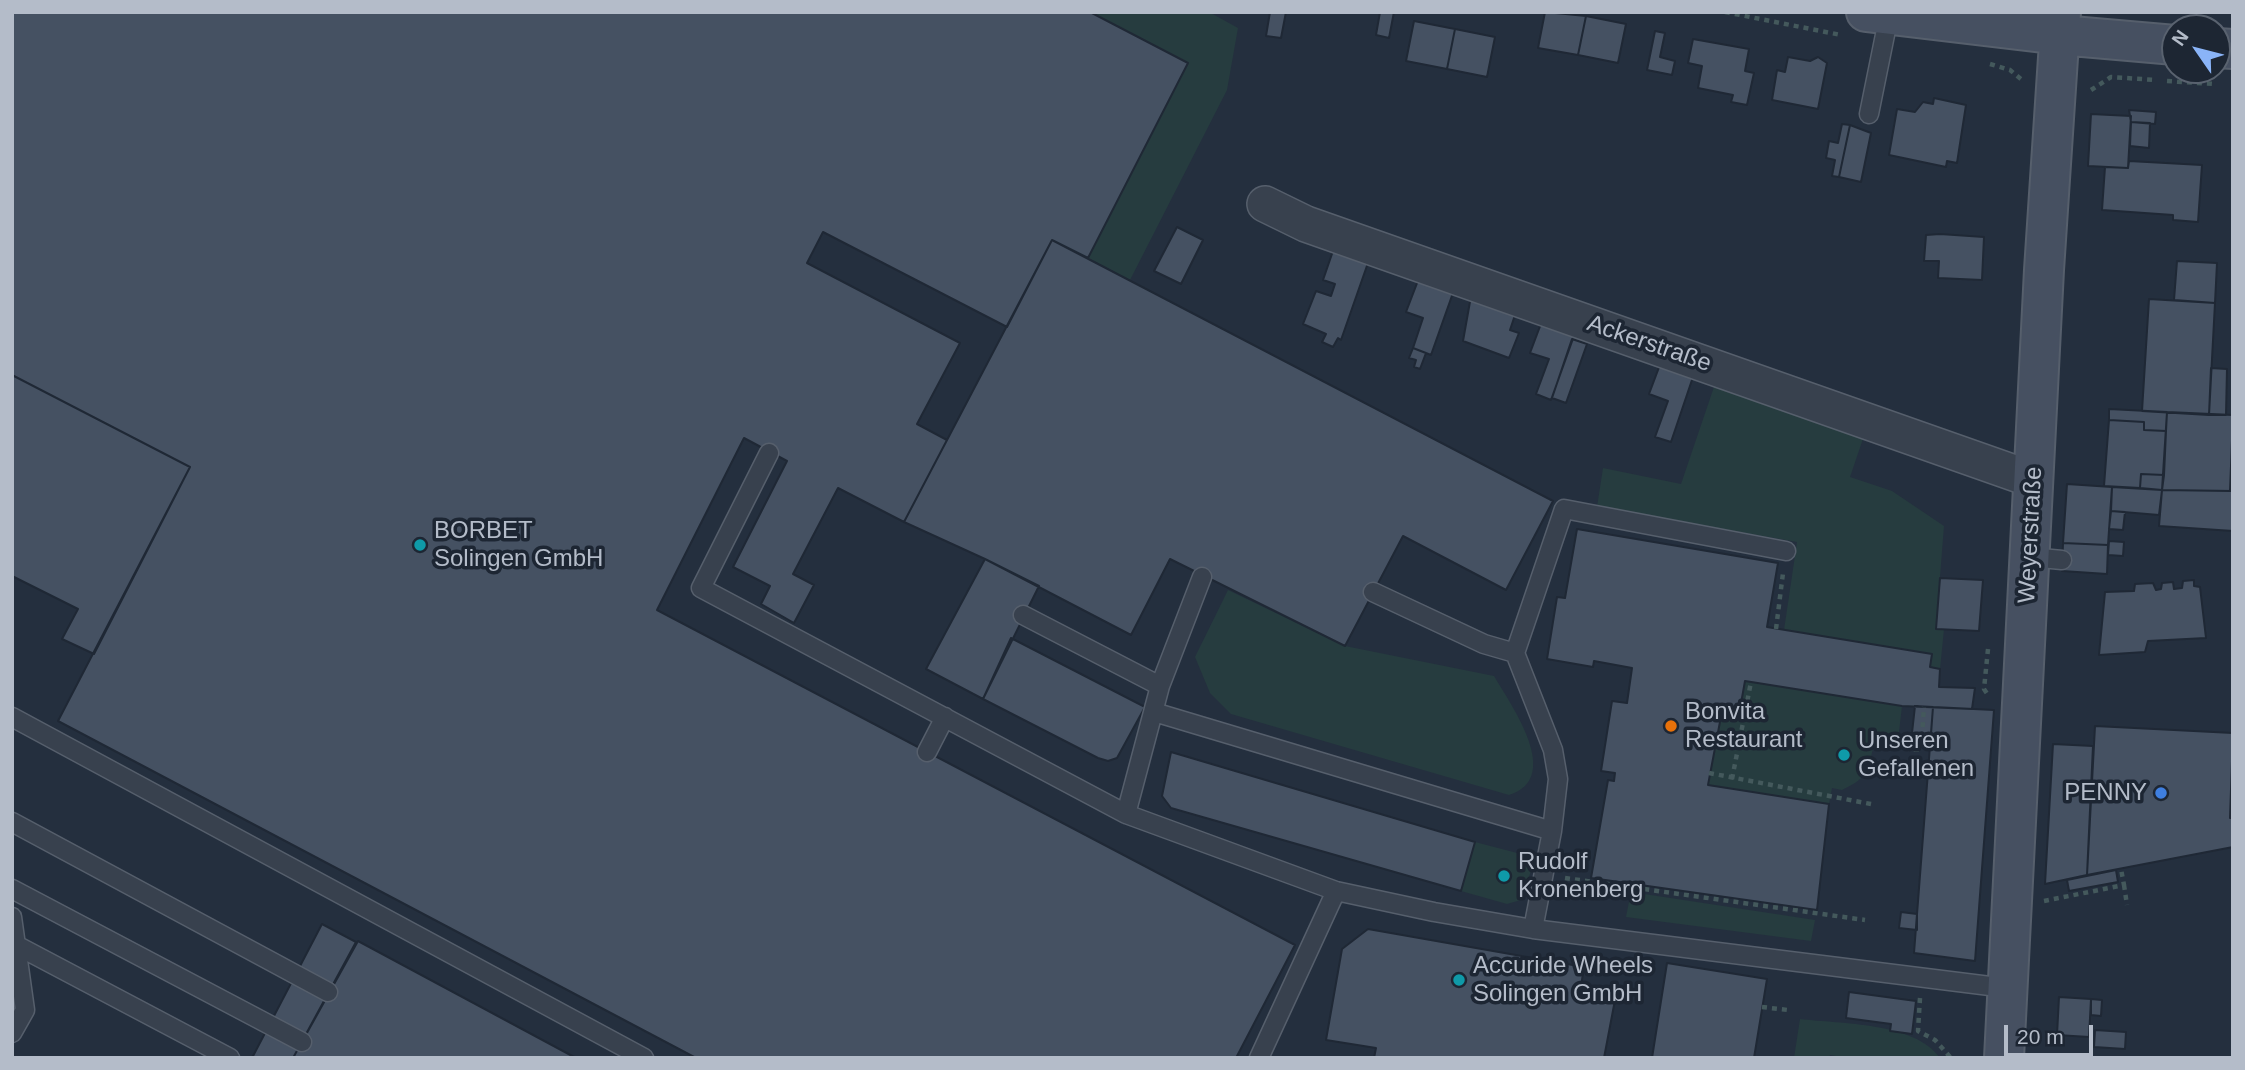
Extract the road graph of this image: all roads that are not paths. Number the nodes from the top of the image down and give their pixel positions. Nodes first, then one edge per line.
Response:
1 (1877, 14) edge
2 (2060, 24) edge
3 (2161, 42) edge
4 (1869, 114) dead end
5 (1265, 204) dead end
6 (769, 453) dead end
7 (2034, 480) junction
8 (1786, 551) road end
9 (1202, 577) dead end
10 (1373, 592) dead end
11 (1023, 615) dead end
12 (1515, 653) junction
13 (1160, 686) junction
14 (1154, 712) junction
15 (12, 717) edge
16 (945, 717) junction
17 (927, 752) dead end
18 (1125, 814) junction
19 (12, 822) edge
20 (1552, 831) junction
21 (12, 888) edge
22 (1336, 891) junction
23 (12, 917) edge
24 (1533, 929) junction
25 (16, 944) junction
26 (2006, 988) junction
27 (328, 992) dead end
28 (12, 1033) edge
29 (302, 1042) dead end
30 (230, 1058) edge
31 (644, 1058) edge
32 (1261, 1058) edge
33 (2004, 1058) edge

1 - 2 main road
1 - 4 lane
2 - 3 main road
2 - 7 main road, Weyerstraße
5 - 7 street, Ackerstraße
6 - 16 lane
7 - 26 main road, Weyerstraße
8 - 12 lane
9 - 13 lane
10 - 12 lane
11 - 13 lane
12 - 20 lane
13 - 14 lane
14 - 18 lane
14 - 20 lane
15 - 31 lane
16 - 17 lane
16 - 18 lane
18 - 22 lane
19 - 27 lane
20 - 24 lane
21 - 29 lane
22 - 24 lane
22 - 32 lane
23 - 25 lane
24 - 26 lane
25 - 28 lane
25 - 30 lane
26 - 33 main road, Weyerstraße

